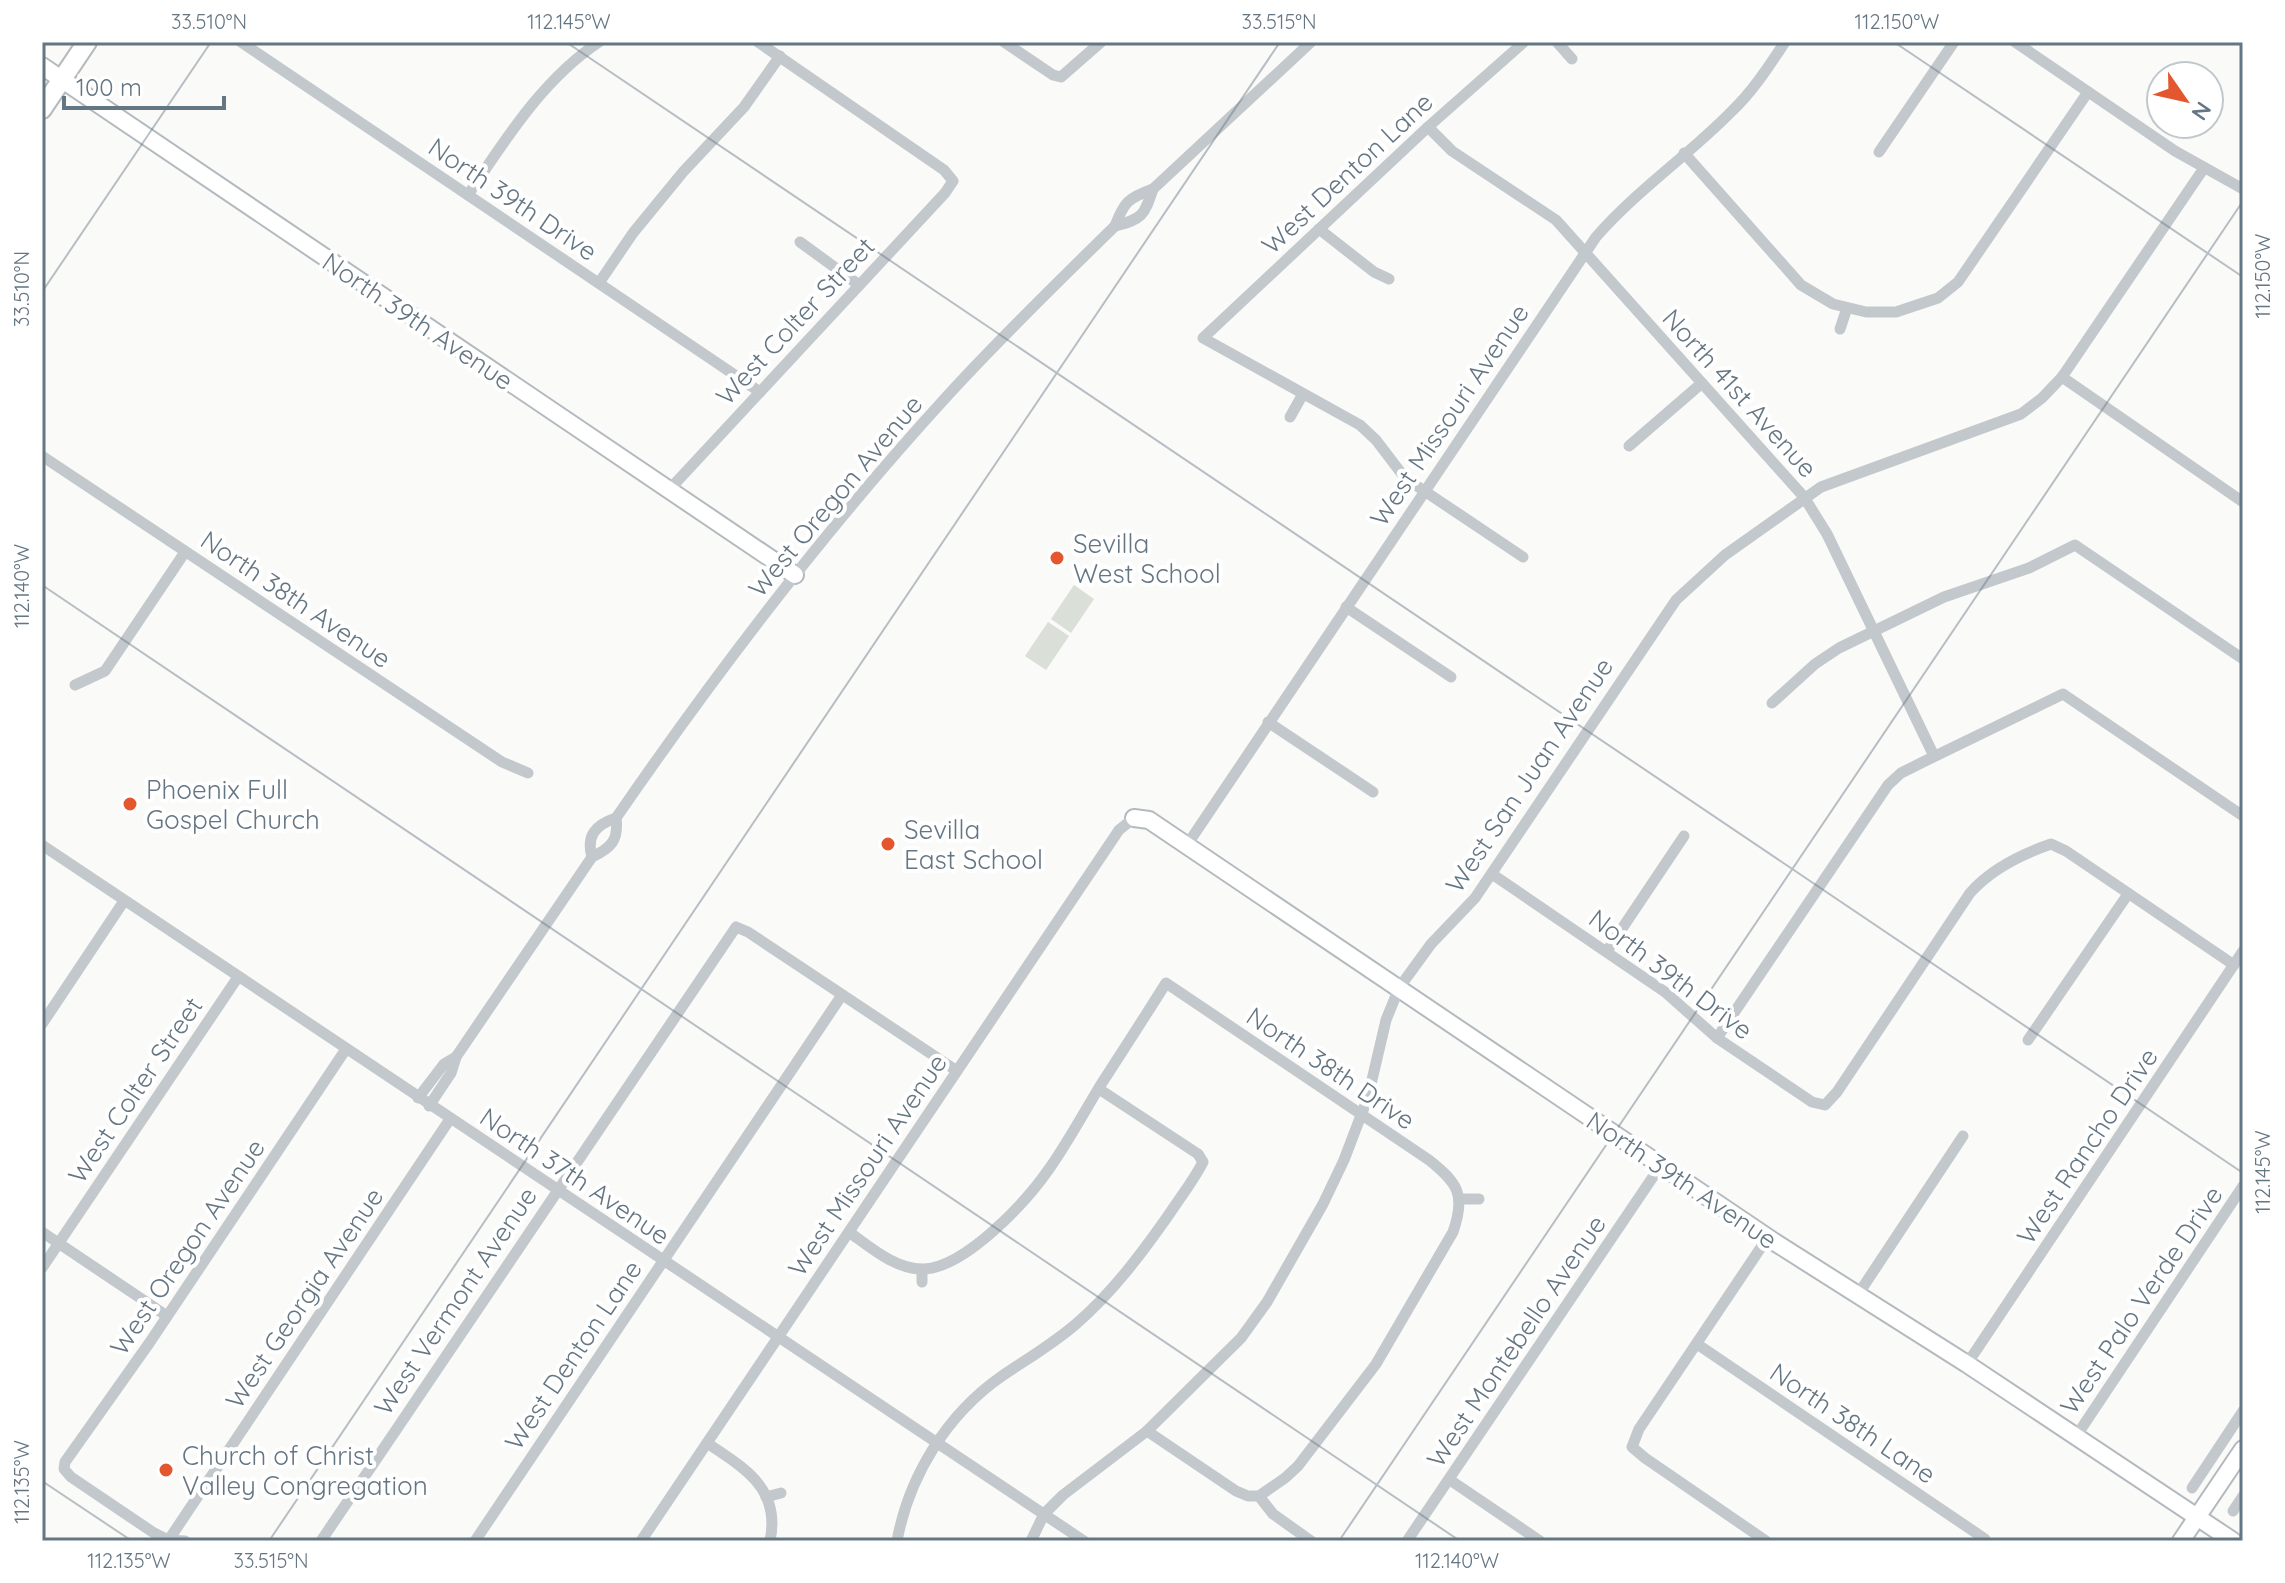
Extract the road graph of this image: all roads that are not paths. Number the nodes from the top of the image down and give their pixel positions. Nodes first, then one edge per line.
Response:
1 (87, 42) edge
2 (241, 42) edge
3 (599, 42) edge
4 (758, 42) edge
5 (1004, 42) edge
6 (1101, 42) edge
7 (1311, 42) edge
8 (1524, 42) edge
9 (1557, 42) edge
10 (1785, 42) edge
11 (1954, 42) edge
12 (2015, 42) edge
13 (780, 56) junction
14 (1572, 59) dead end
15 (42, 66) edge
16 (61, 80) junction
17 (2088, 92) junction
18 (42, 109) edge
19 (1428, 127) junction
20 (1879, 152) dead end
21 (1684, 153) junction
22 (2204, 168) junction
23 (1153, 189) junction
24 (2243, 189) edge
25 (468, 195) junction
26 (1115, 226) junction
27 (1319, 229) junction
28 (800, 242) dead end
29 (1585, 251) junction
30 (1389, 279) dead end
31 (599, 283) junction
32 (859, 285) junction
33 (1847, 308) junction
34 (1840, 329) dead end
35 (2062, 377) junction
36 (1702, 383) junction
37 (760, 392) junction
38 (1303, 394) junction
39 (1290, 417) dead end
40 (1629, 446) dead end
41 (42, 456) edge
42 (669, 490) junction
43 (1424, 491) junction
44 (1804, 497) junction
45 (2243, 502) edge
46 (185, 552) junction
47 (1523, 557) dead end
48 (795, 575) junction
49 (1346, 607) junction
50 (1873, 631) junction
51 (2243, 659) edge
52 (1451, 677) dead end
53 (75, 685) dead end
54 (1772, 703) dead end
55 (1268, 722) junction
56 (1934, 756) junction
57 (528, 773) dead end
58 (1373, 792) dead end
59 (2243, 816) edge
60 (616, 818) junction
61 (1134, 818) joint
62 (1684, 836) dead end
63 (42, 845) edge
64 (1187, 845) junction
65 (592, 857) junction
66 (1492, 874) junction
67 (2128, 894) junction
68 (124, 901) junction
69 (1607, 951) junction
70 (2243, 951) edge
71 (2234, 965) junction
72 (238, 977) junction
73 (1399, 988) junction
74 (842, 995) junction
75 (42, 1024) edge
76 (1717, 1038) junction
77 (2028, 1040) dead end
78 (346, 1049) junction
79 (456, 1057) junction
80 (957, 1071) junction
81 (1099, 1089) junction
82 (418, 1098) junction
83 (429, 1106) junction
84 (1362, 1115) junction
85 (450, 1119) junction
86 (1963, 1136) dead end
87 (1661, 1165) junction
88 (2243, 1186) edge
89 (556, 1190) junction
90 (1459, 1199) junction
91 (1479, 1199) dead end
92 (42, 1232) edge
93 (849, 1232) junction
94 (1768, 1237) junction
95 (58, 1243) junction
96 (662, 1261) junction
97 (42, 1268) edge
98 (1857, 1296) junction
99 (167, 1316) junction
100 (778, 1338) junction
101 (1697, 1344) junction
102 (1967, 1364) junction
103 (2243, 1411) edge
104 (1147, 1431) junction
105 (2075, 1438) junction
106 (707, 1443) junction
107 (938, 1443) junction
108 (2243, 1449) edge
109 (1450, 1480) junction
110 (2192, 1488) dead end
111 (781, 1493) dead end
112 (1259, 1496) junction
113 (2243, 1496) edge
114 (766, 1497) junction
115 (2233, 1511) dead end
116 (1044, 1514) junction
117 (2197, 1518) junction
118 (168, 1540) edge
119 (1985, 1540) edge
120 (185, 1541) edge
121 (321, 1541) edge
122 (475, 1541) edge
123 (641, 1541) edge
124 (770, 1541) edge
125 (897, 1541) edge
126 (1031, 1541) edge
127 (1084, 1541) edge
128 (1311, 1541) edge
129 (1407, 1541) edge
130 (1540, 1541) edge
131 (1766, 1541) edge
132 (2181, 1541) edge
133 (2233, 1541) edge

1 - 16 main road
2 - 25 street, North 39th Drive
3 - 25 street
4 - 13 street
5 - 6 street
7 - 23 street, West Oregon Avenue
8 - 19 street, West Denton Lane
9 - 14 street
10 - 21 street, West Missouri Avenue
11 - 20 street
12 - 17 street
13 - 31 street
13 - 32 street, West Colter Street
15 - 16 street, North 39th Avenue
16 - 18 main road
16 - 42 street, North 39th Avenue
17 - 22 street
17 - 33 street
19 - 27 street, West Denton Lane
19 - 29 street, North 41st Avenue
21 - 29 street, West Missouri Avenue
21 - 33 street
22 - 24 street
22 - 35 street, West San Juan Avenue
23 - 26 street, West Oregon Avenue
23 - 26 street, West Oregon Avenue
25 - 31 street, North 39th Drive
26 - 48 street, West Oregon Avenue
27 - 30 street
27 - 38 street, West Denton Lane
28 - 32 street
29 - 36 street, North 41st Avenue
29 - 43 street, West Missouri Avenue
31 - 37 street, North 39th Drive
32 - 37 street, West Colter Street
33 - 34 street
35 - 44 street, West San Juan Avenue
35 - 45 street
36 - 40 street
36 - 44 street, North 41st Avenue
37 - 42 street, West Colter Street
38 - 39 street
38 - 43 street
41 - 46 street, North 38th Avenue
42 - 48 street, North 39th Avenue
43 - 47 street
43 - 49 street, West Missouri Avenue
44 - 50 street, North 41st Avenue
44 - 66 street, West San Juan Avenue
46 - 53 street
46 - 57 street, North 38th Avenue
48 - 60 street, West Oregon Avenue
49 - 52 street
49 - 55 street, West Missouri Avenue
50 - 51 street
50 - 54 street
50 - 56 street, North 41st Avenue
55 - 58 street
55 - 64 street, West Missouri Avenue
56 - 59 street
56 - 76 street
60 - 65 street, West Oregon Avenue
60 - 65 street, West Oregon Avenue
61 - 64 street, North 39th Avenue
61 - 80 street, West Missouri Avenue
62 - 69 street
63 - 68 street, North 37th Avenue
64 - 73 street, North 39th Avenue
65 - 79 street, West Oregon Avenue
66 - 69 street, North 39th Drive
66 - 73 street, West San Juan Avenue
67 - 71 street
67 - 76 street, North 39th Drive
67 - 77 street
68 - 72 street, North 37th Avenue
68 - 75 street
69 - 76 street, North 39th Drive
70 - 71 street, West Rancho Drive
71 - 102 street, West Rancho Drive
72 - 78 street, North 37th Avenue
72 - 95 street, West Colter Street
73 - 84 street, West San Juan Avenue
73 - 87 street, North 39th Avenue
74 - 80 street
74 - 89 street, West Vermont Avenue
74 - 96 street, West Denton Lane
78 - 82 street, North 37th Avenue
78 - 99 street, West Oregon Avenue
79 - 82 street, West Oregon Avenue
79 - 83 street, West Oregon Avenue
80 - 93 street, West Missouri Avenue
81 - 84 street, North 38th Drive
81 - 93 street
81 - 107 street
82 - 83 street, North 37th Avenue
83 - 85 street, North 37th Avenue
84 - 90 street, North 38th Drive
84 - 104 street, West San Juan Avenue
85 - 89 street, North 37th Avenue
85 - 118 street, West Georgia Avenue
86 - 98 street
87 - 94 street, North 39th Avenue
87 - 109 street, West Montebello Avenue
88 - 105 street, West Palo Verde Drive
89 - 96 street, North 37th Avenue
89 - 121 street, West Vermont Avenue
90 - 91 street
90 - 112 street
92 - 95 street
93 - 100 street, West Missouri Avenue
94 - 98 street, North 39th Avenue
94 - 101 street
95 - 97 street, West Colter Street
95 - 99 street
96 - 100 street, North 37th Avenue
96 - 122 street, West Denton Lane
98 - 102 street, North 39th Avenue
99 - 118 street, West Oregon Avenue
100 - 106 street, West Missouri Avenue
100 - 107 street, North 37th Avenue
101 - 119 street, North 38th Lane
101 - 131 street
102 - 105 street, North 39th Avenue
103 - 110 street
104 - 112 street
104 - 116 street, West San Juan Avenue
105 - 117 street, North 39th Avenue
106 - 114 street
106 - 123 street, West Missouri Avenue
107 - 116 street, North 37th Avenue
107 - 125 street
108 - 117 street
109 - 129 street, West Montebello Avenue
109 - 130 street
111 - 114 street
112 - 128 street
113 - 115 street
114 - 124 street
116 - 126 street, West San Juan Avenue
116 - 127 street, North 37th Avenue
117 - 132 street
117 - 133 street, North 39th Avenue
118 - 120 street

